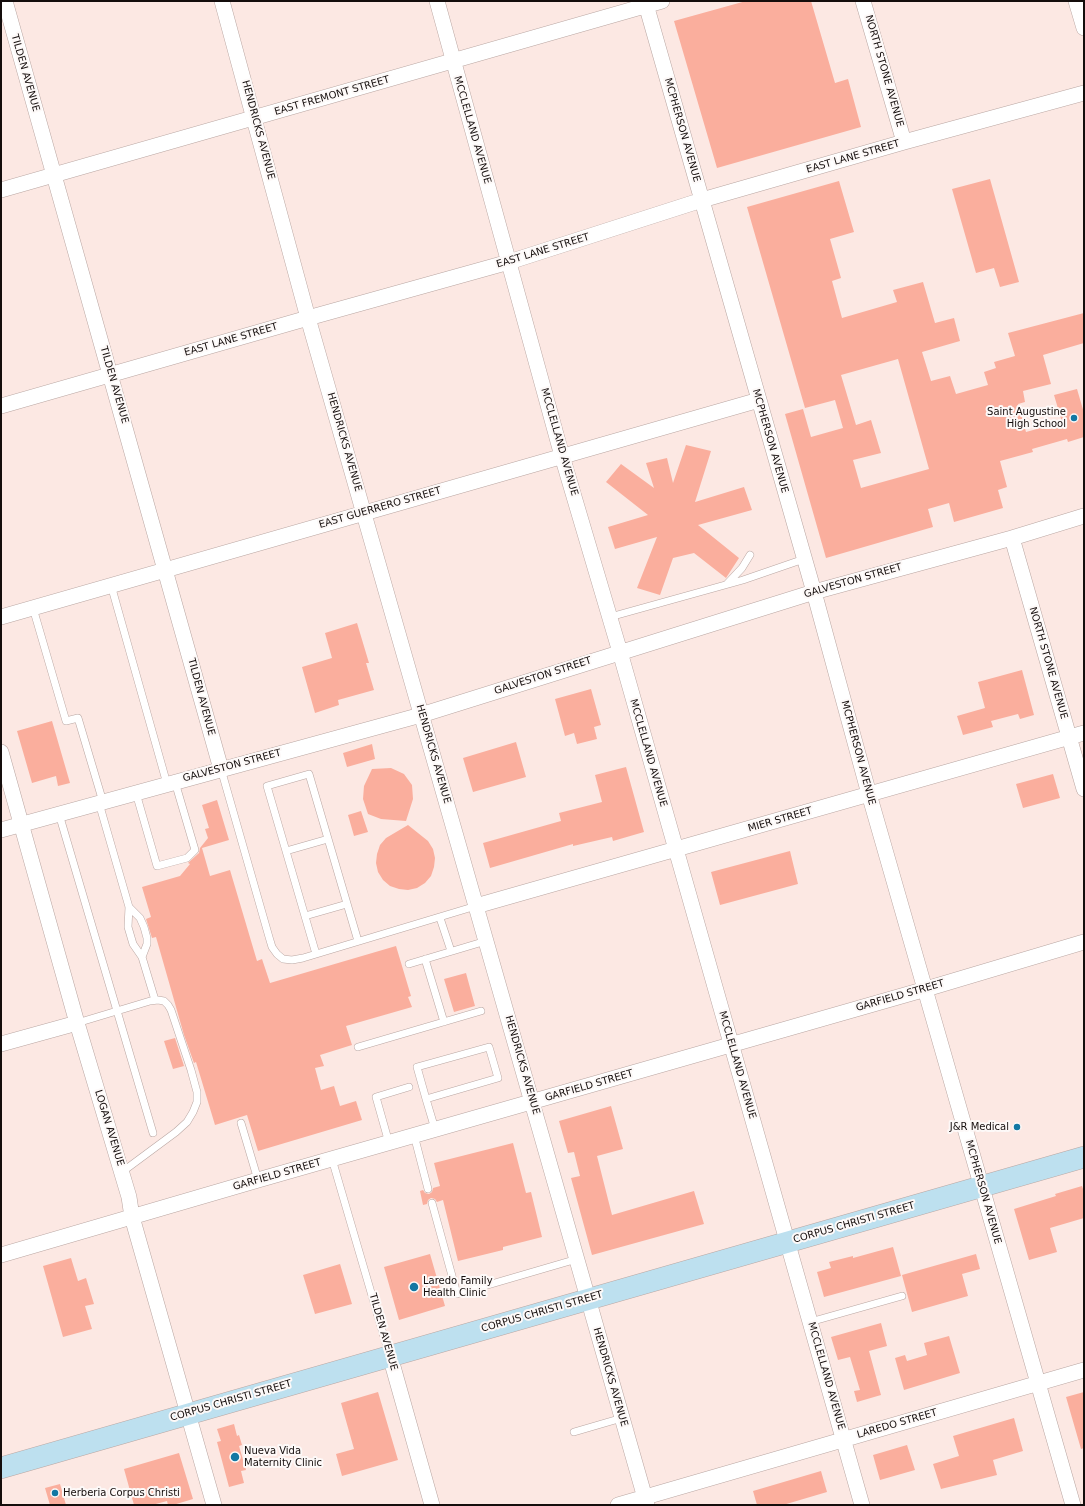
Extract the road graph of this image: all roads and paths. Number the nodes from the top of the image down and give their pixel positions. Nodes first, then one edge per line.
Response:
1 (5, 1) edge
2 (222, 1) edge
3 (437, 1) edge
4 (662, 1) edge
5 (863, 1) edge
6 (1076, 1) edge
7 (646, 3) edge
8 (1084, 28) edge
9 (453, 60) junction
10 (1084, 93) edge
11 (255, 118) junction
12 (904, 142) junction
13 (54, 175) junction
14 (1, 190) edge
15 (702, 200) junction
16 (509, 262) junction
17 (308, 318) junction
18 (111, 375) junction
19 (758, 400) junction
20 (1, 406) edge
21 (562, 456) junction
22 (364, 512) junction
23 (1084, 516) edge
24 (1012, 538) junction
25 (750, 555) dead end
26 (804, 559) junction
27 (166, 569) junction
28 (727, 584) junction
29 (111, 585) junction
30 (814, 592) junction
31 (33, 608) junction
32 (1, 617) edge
33 (610, 617) junction
34 (620, 652) junction
35 (422, 715) junction
36 (1084, 733) edge
37 (1069, 737) junction
38 (1, 752) edge
39 (221, 769) junction
40 (171, 783) junction
41 (1084, 789) edge
42 (136, 793) junction
43 (869, 794) junction
44 (101, 802) junction
45 (59, 814) junction
46 (22, 824) junction
47 (1, 830) edge
48 (328, 839) junction
49 (675, 850) junction
50 (286, 852) junction
51 (347, 904) junction
52 (476, 906) junction
53 (129, 907) junction
54 (305, 916) junction
55 (440, 918) junction
56 (358, 941) junction
57 (486, 941) junction
58 (1084, 942) edge
59 (451, 951) junction
60 (316, 954) junction
61 (142, 957) junction
62 (425, 959) junction
63 (409, 964) dead end
64 (926, 989) junction
65 (155, 1000) junction
66 (117, 1011) junction
67 (481, 1012) dead end
68 (444, 1022) junction
69 (77, 1023) junction
70 (1, 1044) edge
71 (731, 1045) junction
72 (358, 1047) dead end
73 (409, 1087) dead end
74 (426, 1099) junction
75 (533, 1102) junction
76 (241, 1123) dead end
77 (436, 1129) junction
78 (153, 1133) dead end
79 (414, 1136) junction
80 (388, 1143) junction
81 (1084, 1156) edge
82 (332, 1159) junction
83 (122, 1172) junction
84 (258, 1180) junction
85 (981, 1186) junction
86 (428, 1189) dead end
87 (432, 1203) dead end
88 (132, 1217) junction
89 (787, 1242) junction
90 (1, 1255) edge
91 (577, 1259) junction
92 (902, 1296) dead end
93 (588, 1299) junction
94 (810, 1322) junction
95 (390, 1356) junction
96 (1084, 1370) edge
97 (1037, 1384) junction
98 (188, 1414) junction
99 (622, 1418) junction
100 (574, 1432) dead end
101 (844, 1440) junction
102 (1, 1468) edge
103 (646, 1501) edge
104 (214, 1505) edge
105 (432, 1505) edge
106 (618, 1505) edge
107 (862, 1505) edge
108 (1073, 1505) edge

1 - 13 street, TILDEN AVENUE
2 - 11 street, HENDRICKS AVENUE
3 - 9 street, MCCLELLAND AVENUE
4 - 7 street, EAST FREMONT STREET
5 - 12 street, NORTH STONE AVENUE
6 - 8 street
7 - 9 street, EAST FREMONT STREET
7 - 15 street, MCPHERSON AVENUE
9 - 11 street, EAST FREMONT STREET
9 - 16 street, MCCLELLAND AVENUE
10 - 12 street, EAST LANE STREET
11 - 13 street, EAST FREMONT STREET
11 - 17 street, HENDRICKS AVENUE
12 - 15 street, EAST LANE STREET
13 - 14 street, EAST FREMONT STREET
13 - 18 street, TILDEN AVENUE
15 - 16 street, EAST LANE STREET
15 - 19 street, MCPHERSON AVENUE
16 - 17 street, EAST LANE STREET
16 - 21 street, MCCLELLAND AVENUE
17 - 18 street, EAST LANE STREET
17 - 22 street, HENDRICKS AVENUE
18 - 20 street, EAST LANE STREET
18 - 27 street, TILDEN AVENUE
19 - 21 street, EAST GUERRERO STREET
19 - 26 street, MCPHERSON AVENUE
21 - 22 street, EAST GUERRERO STREET
21 - 33 street, MCCLELLAND AVENUE
22 - 27 street, EAST GUERRERO STREET
22 - 35 street, HENDRICKS AVENUE
23 - 24 street, GALVESTON STREET
24 - 30 street, GALVESTON STREET
24 - 37 street, NORTH STONE AVENUE
25 - 28 lane
26 - 28 lane
26 - 30 street, MCPHERSON AVENUE
27 - 29 street, EAST GUERRERO STREET
27 - 39 street, TILDEN AVENUE
28 - 33 lane
29 - 31 street, EAST GUERRERO STREET
29 - 40 lane
30 - 34 street, GALVESTON STREET
30 - 43 street, MCPHERSON AVENUE
31 - 32 street, EAST GUERRERO STREET
31 - 44 lane
33 - 34 street, MCCLELLAND AVENUE
34 - 35 street, GALVESTON STREET
34 - 49 street, MCCLELLAND AVENUE
35 - 39 street, GALVESTON STREET
35 - 52 street, HENDRICKS AVENUE
36 - 37 street, MIER STREET
37 - 41 street, NORTH STONE AVENUE
37 - 43 street, MIER STREET
38 - 46 street, LOGAN AVENUE
39 - 40 street, GALVESTON STREET
39 - 60 lane
40 - 42 street, GALVESTON STREET
40 - 42 lane
42 - 44 street, GALVESTON STREET
43 - 49 street, MIER STREET
43 - 64 street, MCPHERSON AVENUE
44 - 45 street, GALVESTON STREET
44 - 53 lane
45 - 46 street, GALVESTON STREET
45 - 66 lane
46 - 47 street, GALVESTON STREET
46 - 69 street, LOGAN AVENUE
48 - 50 lane
48 - 50 lane
48 - 51 lane
49 - 52 street, MIER STREET
49 - 71 street, MCCLELLAND AVENUE
50 - 54 lane
51 - 54 lane
51 - 56 lane
52 - 55 lane
52 - 57 street, HENDRICKS AVENUE
53 - 61 lane
53 - 61 lane
54 - 60 lane
55 - 56 lane
55 - 59 lane
56 - 60 lane
57 - 59 lane
57 - 75 street, HENDRICKS AVENUE
58 - 64 street, GARFIELD STREET
59 - 62 lane
61 - 65 lane
62 - 63 lane
62 - 68 lane
64 - 71 street, GARFIELD STREET
64 - 85 street, MCPHERSON AVENUE
65 - 66 lane
65 - 83 lane
66 - 69 lane
66 - 78 lane
67 - 68 lane
68 - 72 lane
69 - 70 street
69 - 83 street, LOGAN AVENUE
71 - 75 street, GARFIELD STREET
71 - 89 street, MCCLELLAND AVENUE
73 - 80 lane
74 - 74 lane
74 - 77 lane
75 - 77 street, GARFIELD STREET
75 - 91 street, HENDRICKS AVENUE
76 - 84 lane
77 - 79 street, GARFIELD STREET
79 - 80 street, GARFIELD STREET
79 - 86 lane
80 - 82 street, GARFIELD STREET
81 - 85 main road, CORPUS CHRISTI STREET
82 - 84 street, GARFIELD STREET
82 - 95 lane, TILDEN AVENUE
83 - 88 street, LOGAN AVENUE
84 - 88 street, GARFIELD STREET
85 - 89 main road, CORPUS CHRISTI STREET
85 - 97 street, MCPHERSON AVENUE
87 - 91 lane
88 - 90 street, GARFIELD STREET
88 - 98 street, LOGAN AVENUE
89 - 93 main road, CORPUS CHRISTI STREET
89 - 94 street, MCCLELLAND AVENUE
91 - 93 street, HENDRICKS AVENUE
92 - 94 lane
93 - 95 main road, CORPUS CHRISTI STREET
93 - 99 street, HENDRICKS AVENUE
94 - 101 street, MCCLELLAND AVENUE
95 - 98 main road, CORPUS CHRISTI STREET
95 - 105 street, TILDEN AVENUE
96 - 97 street, LAREDO STREET
97 - 101 street, LAREDO STREET
97 - 108 street, MCPHERSON AVENUE
98 - 102 main road, CORPUS CHRISTI STREET
98 - 104 street, LOGAN AVENUE
99 - 100 lane
99 - 103 street, HENDRICKS AVENUE
101 - 103 street, LAREDO STREET
101 - 107 street, MCCLELLAND AVENUE
103 - 106 street, LAREDO STREET

